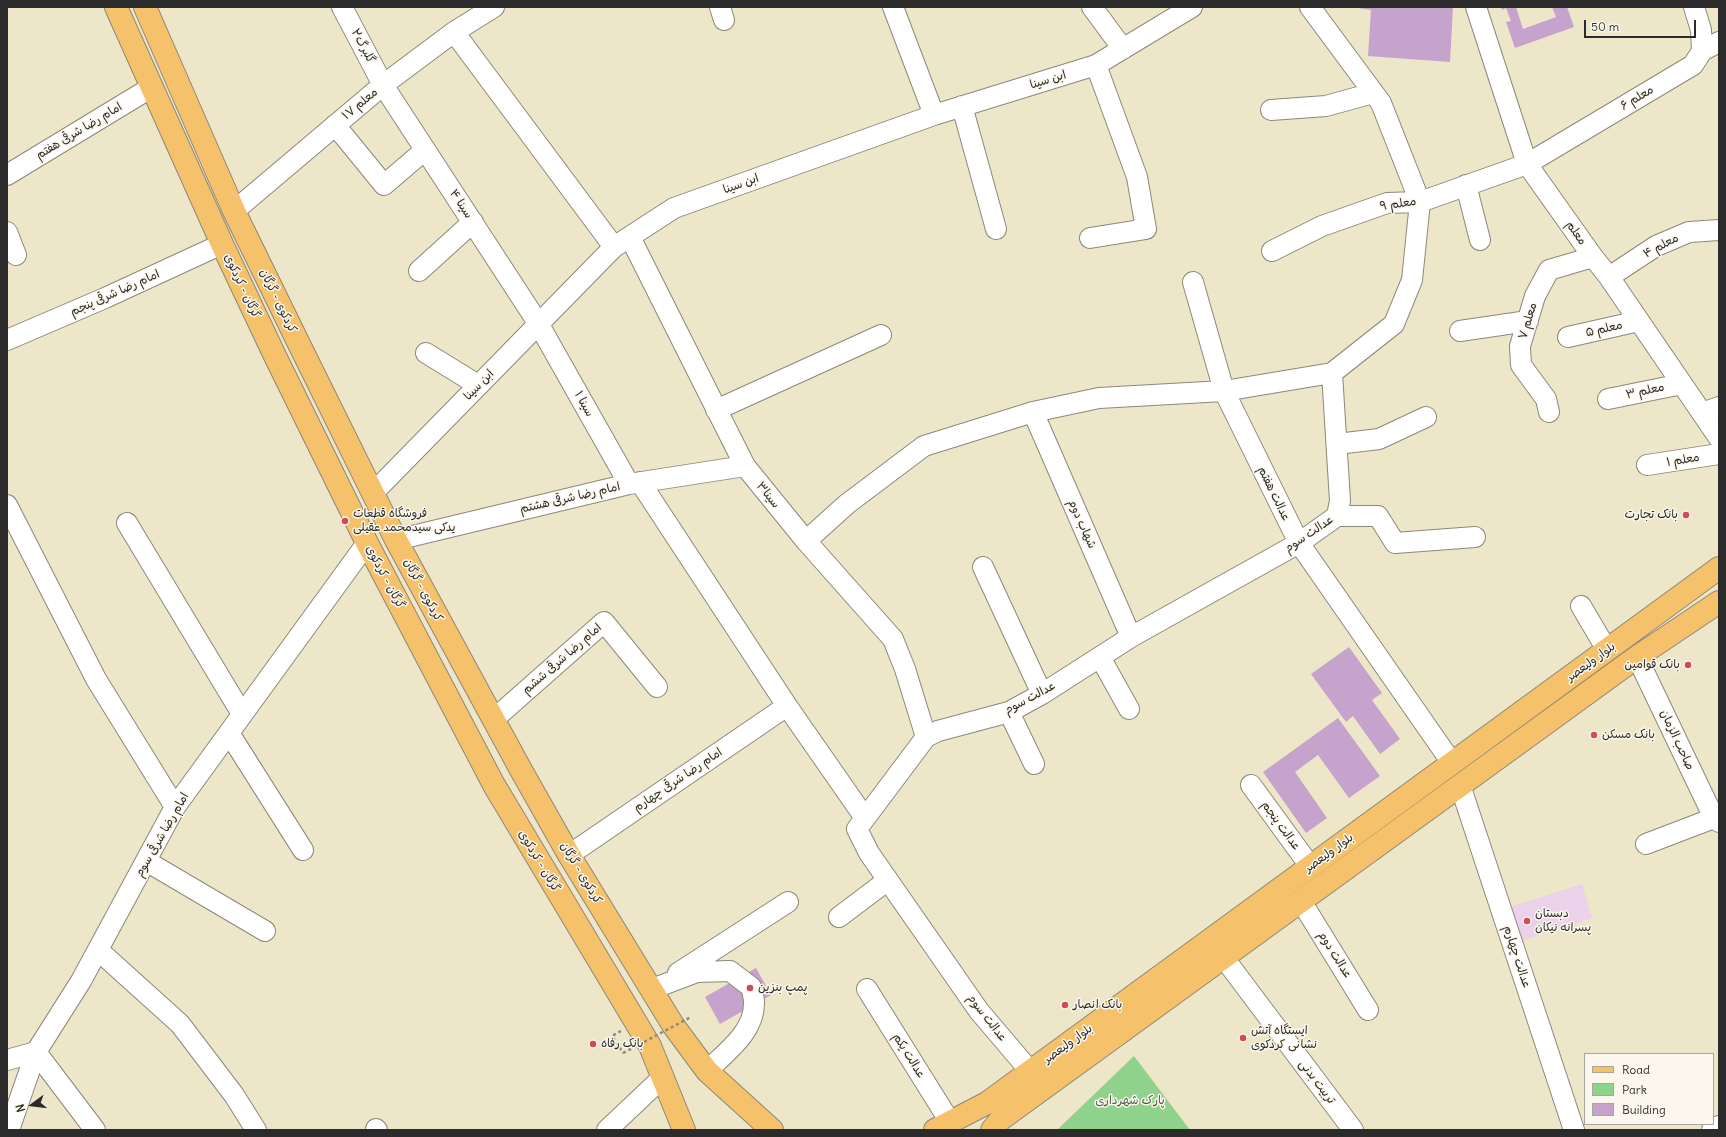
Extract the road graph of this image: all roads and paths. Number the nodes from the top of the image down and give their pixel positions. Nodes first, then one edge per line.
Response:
1 (116, 7) edge
2 (145, 7) edge
3 (342, 7) edge
4 (494, 7) edge
5 (893, 7) edge
6 (1092, 7) edge
7 (1192, 7) edge
8 (1310, 7) edge
9 (1476, 7) edge
10 (1694, 7) edge
11 (461, 21) edge
12 (1711, 47) edge
13 (1123, 48) junction
14 (1096, 64) junction
15 (383, 85) junction
16 (152, 87) junction
17 (1373, 93) junction
18 (962, 106) junction
19 (1271, 110) dead end
20 (934, 115) junction
21 (335, 125) junction
22 (425, 150) junction
23 (1527, 164) junction
24 (7, 175) edge
25 (1466, 185) junction
26 (1420, 202) junction
27 (234, 211) junction
28 (473, 222) junction
29 (996, 229) dead end
30 (1719, 230) edge
31 (7, 232) edge
32 (1090, 238) dead end
33 (1480, 240) dead end
34 (622, 242) junction
35 (222, 244) junction
36 (1272, 251) dead end
37 (16, 255) dead end
38 (1593, 257) junction
39 (419, 271) dead end
40 (1609, 277) junction
41 (1193, 282) dead end
42 (1528, 321) junction
43 (1639, 321) junction
44 (538, 323) junction
45 (1460, 331) dead end
46 (881, 335) dead end
47 (1568, 337) dead end
48 (7, 340) edge
49 (426, 353) dead end
50 (1332, 373) junction
51 (1682, 384) junction
52 (478, 385) junction
53 (1224, 391) junction
54 (1608, 399) dead end
55 (716, 410) junction
56 (1710, 410) edge
57 (1033, 412) junction
58 (1549, 412) dead end
59 (1426, 417) dead end
60 (1719, 438) edge
61 (1336, 444) junction
62 (1719, 454) edge
63 (1647, 465) dead end
64 (745, 466) junction
65 (635, 483) junction
66 (374, 492) junction
67 (7, 505) edge
68 (1337, 516) junction
69 (127, 523) dead end
70 (1474, 538) dead end
71 (396, 540) junction
72 (806, 541) junction
73 (367, 543) junction
74 (1298, 543) junction
75 (983, 567) dead end
76 (1719, 568) edge
77 (1719, 602) edge
78 (1581, 606) dead end
79 (1131, 637) junction
80 (1608, 650) junction
81 (1100, 657) junction
82 (1638, 657) junction
83 (657, 687) dead end
84 (1042, 694) junction
85 (787, 706) junction
86 (1129, 709) dead end
87 (1009, 712) junction
88 (242, 714) junction
89 (493, 720) junction
90 (228, 734) junction
91 (926, 737) junction
92 (1034, 764) dead end
93 (1452, 764) junction
94 (1250, 785) dead end
95 (1460, 785) junction
96 (175, 807) junction
97 (865, 818) junction
98 (1717, 820) edge
99 (1646, 844) dead end
100 (303, 850) dead end
101 (569, 855) junction
102 (146, 861) junction
103 (1310, 866) junction
104 (888, 880) junction
105 (1301, 901) junction
106 (788, 902) dead end
107 (839, 917) dead end
108 (265, 931) dead end
109 (98, 950) junction
110 (1224, 958) junction
111 (652, 989) junction
112 (867, 989) dead end
113 (1368, 1010) dead end
114 (691, 1017) dead end
115 (612, 1036) dead end
116 (36, 1052) junction
117 (7, 1060) edge
118 (707, 1071) junction
119 (1030, 1072) junction
120 (663, 1077) junction
121 (943, 1126) edge
122 (1719, 1126) edge
123 (9, 1130) edge
124 (95, 1130) edge
125 (256, 1130) edge
126 (607, 1130) edge
127 (684, 1130) edge
128 (772, 1130) edge
129 (992, 1130) edge
130 (1354, 1130) edge
131 (1574, 1130) edge
132 (1712, 1130) edge

1 - 16 main road, گرگان - کردکوی
2 - 27 main road, کردکوی - گرگان
3 - 15 street, گلبرگ۲
4 - 11 street, معلم ۱۷
5 - 20 street
6 - 13 street
7 - 13 street, ابن سینا
8 - 17 street
9 - 23 street, معلم
10 - 12 street, معلم ۶
11 - 15 street, معلم ۱۷
11 - 34 street, سینا۳
12 - 23 street, معلم ۶
13 - 14 street, ابن سینا
14 - 18 street, ابن سینا
14 - 32 street
15 - 21 street, معلم ۱۷
15 - 22 street, سینا ۴
16 - 24 street, امام رضا شرقی هفتم
16 - 35 main road, گرگان - کردکوی
17 - 19 street
17 - 26 street
18 - 20 street, ابن سینا
18 - 29 street
20 - 34 street, ابن سینا
21 - 22 street
21 - 27 street, معلم ۱۷
22 - 28 street, سینا ۴
23 - 25 street, معلم ۹
23 - 38 street, معلم
25 - 26 street, معلم ۹
25 - 33 street
26 - 36 street, معلم ۹
26 - 50 street
27 - 66 main road, کردکوی - گرگان
28 - 39 street
28 - 44 street, سینا ۴
30 - 40 street, معلم ۴
31 - 37 street
34 - 44 street, ابن سینا
34 - 55 street, سینا۳
35 - 48 street, امام رضا شرقی پنجم
35 - 73 main road, گرگان - کردکوی
38 - 40 street, معلم
38 - 42 street, معلم ۷
40 - 43 street, معلم
41 - 53 street, عدالت هفتم
42 - 45 street
42 - 58 street, معلم ۷
43 - 47 street, معلم ۵
43 - 51 street, معلم
44 - 52 street, ابن سینا
44 - 65 street, سینا ۱
46 - 55 street
49 - 52 street
50 - 53 street
50 - 61 street, عدالت سوم
51 - 54 street, معلم ۳
51 - 56 street, معلم
52 - 66 street, ابن سینا
53 - 57 street
53 - 74 street, عدالت هفتم
55 - 64 street, سینا۳
56 - 60 street, معلم
57 - 72 street
57 - 79 street, شهاب دوم
59 - 61 street
61 - 68 street, عدالت سوم
62 - 63 street, معلم ۱
64 - 65 street, امام رضا شرقی هشتم
64 - 72 street, سینا۳
65 - 71 street, امام رضا شرقی هشتم
65 - 85 street, سینا ۱
66 - 71 main road, کردکوی - گرگان
67 - 96 street
68 - 70 street
68 - 74 street, عدالت سوم
69 - 88 street
71 - 89 main road, کردکوی - گرگان
72 - 91 street, سینا۳
73 - 88 street, امام رضا شرقی سوم
73 - 120 main road, گرگان - کردکوی
74 - 79 street, عدالت سوم
74 - 93 street, عدالت هفتم
75 - 84 street
76 - 80 main road, بلوار ولیعصر
77 - 82 main road, بلوار ولیعصر
78 - 80 street
79 - 81 street, عدالت سوم
80 - 93 main road, بلوار ولیعصر
81 - 84 street, عدالت سوم
81 - 86 street
82 - 95 main road, بلوار ولیعصر
82 - 98 street, صاحب الزمان
83 - 89 street, امام رضا شرقی ششم
84 - 87 street, عدالت سوم
85 - 97 street, سینا ۱
85 - 101 street, امام رضا شرقی چهارم
87 - 91 street, عدالت سوم
87 - 92 street
88 - 90 street, امام رضا شرقی سوم
89 - 101 main road, کردکوی - گرگان
90 - 96 street, امام رضا شرقی سوم
90 - 100 street
91 - 97 street, عدالت سوم
93 - 103 main road, بلوار ولیعصر
94 - 103 street, عدالت پنجم
95 - 105 main road, بلوار ولیعصر
95 - 131 street, عدالت چهارم
96 - 102 street, امام رضا شرقی سوم
97 - 104 street, عدالت سوم
98 - 99 street
101 - 111 main road, کردکوی - گرگان
102 - 108 street
102 - 109 street, امام رضا شرقی سوم
103 - 119 main road, بلوار ولیعصر
104 - 107 street
104 - 119 street, عدالت سوم
105 - 110 main road, بلوار ولیعصر
105 - 113 street, عدالت دوم
106 - 111 street
109 - 116 street, امام رضا شرقی سوم
109 - 125 street
110 - 129 main road, بلوار ولیعصر
110 - 130 street, تربیت بدنی
111 - 118 main road, کردکوی - گرگان
111 - 118 street
112 - 121 street, عدالت یکم
114 - 115 path, bridge
116 - 117 street
116 - 123 street, امام رضا شرقی سوم
116 - 124 street
118 - 128 main road, کردکوی - گرگان
119 - 121 main road, بلوار ولیعصر
120 - 126 street
120 - 127 main road, گرگان - کردکوی
122 - 132 street

